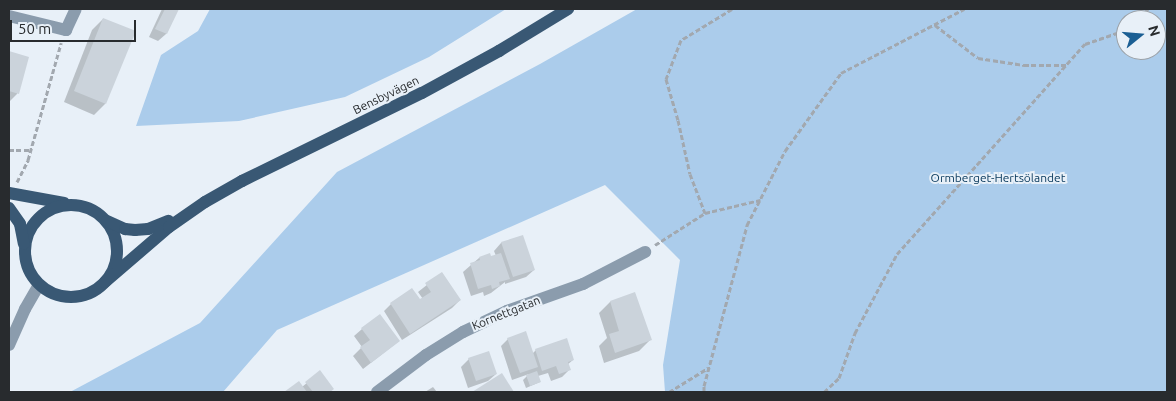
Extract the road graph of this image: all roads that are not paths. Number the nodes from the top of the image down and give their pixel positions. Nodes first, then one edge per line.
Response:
1 (76, 9) edge
2 (568, 9) edge
3 (9, 16) edge
4 (9, 193) edge
5 (213, 198) junction
6 (74, 205) junction
7 (9, 208) edge
8 (105, 219) junction
9 (25, 250) junction
10 (645, 252) road end
11 (105, 282) junction
12 (39, 285) junction
13 (9, 346) edge
14 (377, 392) edge

1 - 3 street
2 - 5 main road, Bensbyvägen
4 - 6 main road
5 - 8 main road, Bensbyvägen
5 - 11 main road, Bensbyvägen
6 - 8 main road
6 - 9 main road
7 - 9 main road
8 - 11 main road
9 - 12 main road
10 - 14 street, Kornettgatan
11 - 12 main road
12 - 13 street

